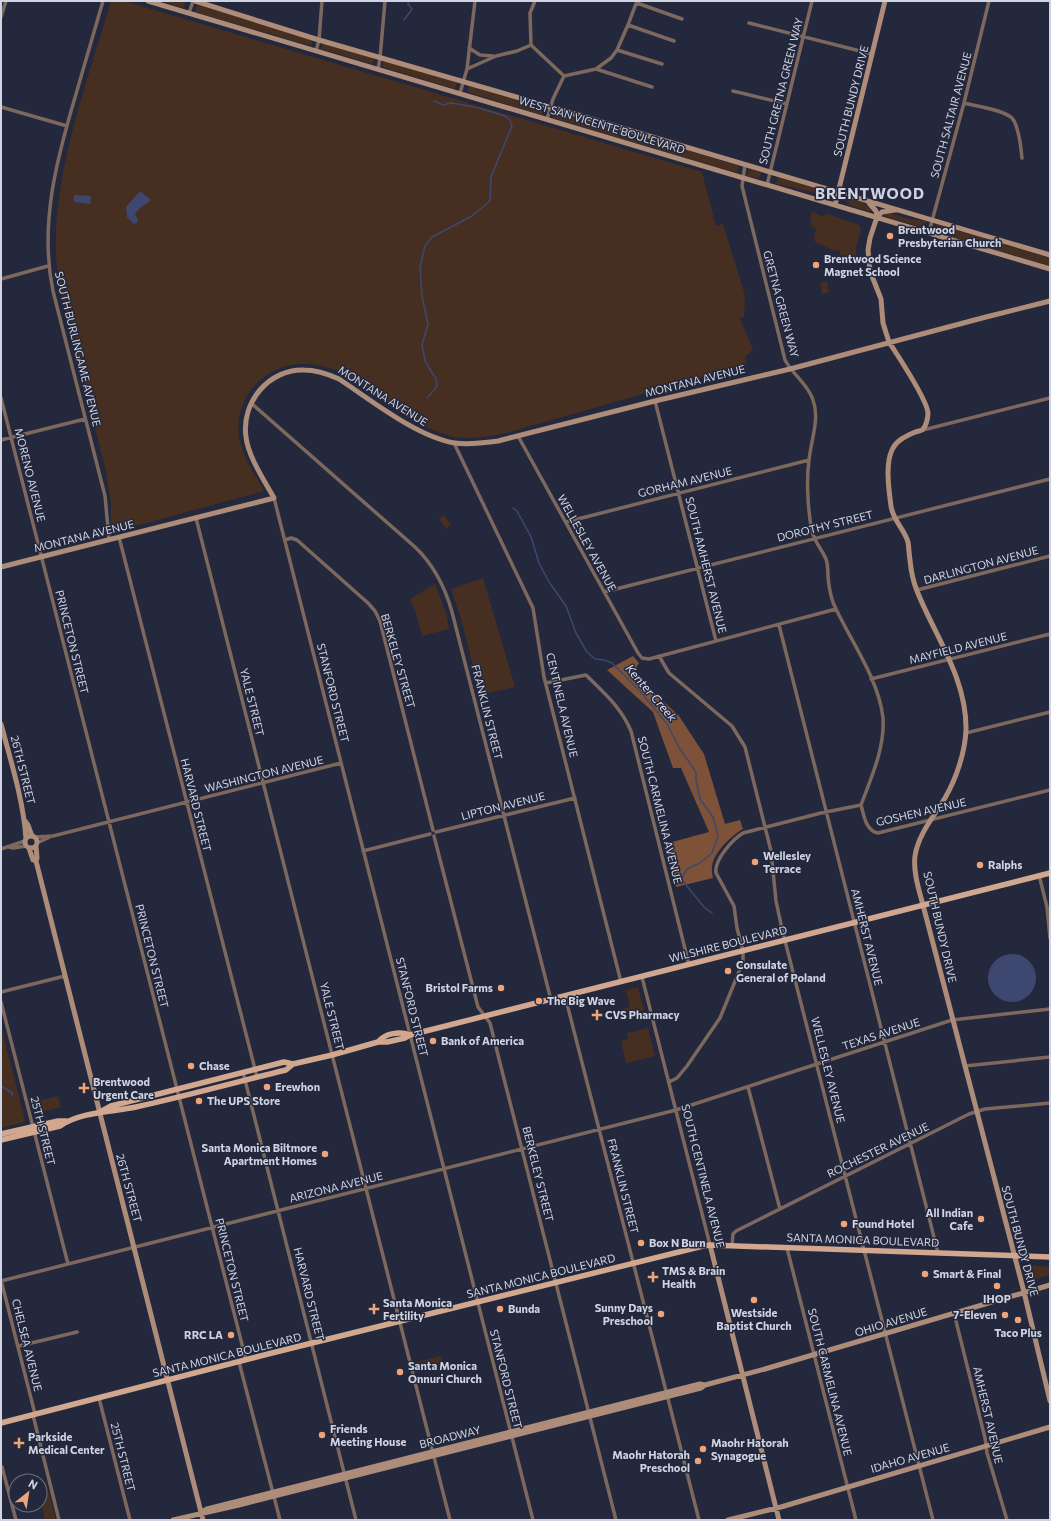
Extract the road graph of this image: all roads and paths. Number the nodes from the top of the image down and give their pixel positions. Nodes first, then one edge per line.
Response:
1 (6, 1) edge
2 (103, 1) edge
3 (148, 1) edge
4 (194, 1) edge
5 (322, 1) edge
6 (385, 1) edge
7 (475, 1) edge
8 (535, 1) edge
9 (812, 1) edge
10 (885, 1) edge
11 (989, 1) edge
12 (637, 2) edge
13 (189, 13) junction
14 (1, 17) edge
15 (682, 19) dead end
16 (749, 23) dead end
17 (628, 25) junction
18 (803, 37) junction
19 (319, 40) junction
20 (674, 41) dead end
21 (531, 45) junction
22 (470, 48) junction
23 (616, 50) junction
24 (316, 51) junction
25 (872, 54) junction
26 (496, 56) junction
27 (380, 58) junction
28 (662, 64) dead end
29 (378, 69) junction
30 (467, 69) junction
31 (596, 69) junction
32 (564, 76) junction
33 (464, 82) junction
34 (652, 87) dead end
35 (733, 91) dead end
36 (460, 93) junction
37 (964, 103) junction
38 (787, 104) junction
39 (1, 106) edge
40 (551, 107) junction
41 (547, 119) junction
42 (67, 126) junction
43 (1022, 158) dead end
44 (745, 165) junction
45 (771, 172) junction
46 (742, 177) junction
47 (767, 185) junction
48 (838, 192) junction
49 (868, 202) junction
50 (835, 205) junction
51 (895, 210) junction
52 (877, 217) junction
53 (932, 220) junction
54 (929, 232) junction
55 (1050, 255) edge
56 (48, 266) junction
57 (1050, 269) edge
58 (1, 278) edge
59 (1050, 301) edge
60 (889, 342) junction
61 (790, 369) junction
62 (1, 398) edge
63 (1050, 398) edge
64 (655, 401) junction
65 (250, 403) junction
66 (85, 419) junction
67 (922, 430) junction
68 (518, 436) junction
69 (11, 438) junction
70 (1, 440) edge
71 (454, 443) junction
72 (809, 460) junction
73 (1050, 479) edge
74 (678, 493) junction
75 (274, 498) junction
76 (196, 518) junction
77 (894, 518) junction
78 (566, 522) junction
79 (119, 537) junction
80 (814, 538) junction
81 (109, 539) junction
82 (284, 540) junction
83 (1050, 556) edge
84 (41, 557) junction
85 (1, 567) edge
86 (697, 568) junction
87 (917, 590) junction
88 (604, 592) junction
89 (836, 610) junction
90 (779, 625) junction
91 (1050, 634) edge
92 (716, 641) junction
93 (659, 656) junction
94 (949, 659) junction
95 (871, 679) junction
96 (546, 683) junction
97 (1050, 712) edge
98 (1, 724) edge
99 (966, 733) junction
100 (341, 763) junction
101 (263, 783) junction
102 (1050, 790) edge
103 (575, 798) junction
104 (186, 803) junction
105 (861, 806) junction
106 (826, 812) junction
107 (504, 816) junction
108 (931, 820) junction
109 (25, 821) junction
110 (109, 822) junction
111 (766, 828) junction
112 (433, 833) junction
113 (34, 836) junction
114 (53, 836) junction
115 (26, 843) junction
116 (36, 844) junction
117 (1, 849) edge
118 (363, 851) junction
119 (36, 861) junction
120 (1050, 872) edge
121 (1039, 875) junction
122 (923, 905) junction
123 (855, 922) junction
124 (1050, 938) edge
125 (785, 940) junction
126 (743, 951) junction
127 (689, 965) junction
128 (65, 976) junction
129 (642, 977) junction
130 (621, 982) junction
131 (1, 992) edge
132 (565, 996) junction
133 (551, 1000) junction
134 (1, 1002) edge
135 (1050, 1009) edge
136 (484, 1016) junction
137 (952, 1020) junction
138 (410, 1035) junction
139 (884, 1042) junction
140 (332, 1055) junction
141 (1050, 1057) edge
142 (293, 1064) junction
143 (817, 1064) junction
144 (965, 1066) junction
145 (254, 1069) junction
146 (243, 1072) junction
147 (257, 1077) junction
148 (246, 1080) junction
149 (669, 1082) junction
150 (748, 1087) junction
151 (177, 1090) junction
152 (179, 1097) junction
153 (1050, 1103) edge
154 (676, 1110) junction
155 (977, 1111) junction
156 (100, 1112) junction
157 (34, 1129) junction
158 (600, 1130) junction
159 (1, 1134) edge
160 (1, 1140) edge
161 (911, 1143) junction
162 (522, 1149) junction
163 (444, 1169) junction
164 (845, 1176) junction
165 (366, 1188) junction
166 (780, 1209) junction
167 (278, 1211) junction
168 (212, 1228) junction
169 (710, 1245) junction
170 (732, 1246) junction
171 (134, 1248) junction
172 (787, 1248) junction
173 (864, 1250) junction
174 (938, 1253) junction
175 (1013, 1256) junction
176 (1050, 1257) edge
177 (633, 1263) junction
178 (68, 1264) junction
179 (1, 1281) edge
180 (556, 1282) junction
181 (1050, 1284) edge
182 (1024, 1292) junction
183 (478, 1302) junction
184 (954, 1313) junction
185 (400, 1322) junction
186 (77, 1332) dead end
187 (886, 1334) junction
188 (312, 1343) junction
189 (19, 1346) junction
190 (814, 1355) junction
191 (246, 1360) junction
192 (239, 1362) junction
193 (744, 1375) junction
194 (168, 1380) junction
195 (667, 1395) junction
196 (99, 1398) junction
197 (1050, 1401) edge
198 (34, 1414) junction
199 (590, 1414) junction
200 (1, 1423) edge
201 (1050, 1427) edge
202 (511, 1434) junction
203 (987, 1446) junction
204 (433, 1454) junction
205 (920, 1466) junction
206 (2, 1467) dead end
207 (345, 1476) junction
208 (848, 1487) junction
209 (273, 1494) junction
210 (776, 1508) junction
211 (202, 1513) junction
212 (16, 1520) edge
213 (59, 1520) edge
214 (130, 1520) edge
215 (172, 1520) edge
216 (203, 1520) edge
217 (280, 1520) edge
218 (356, 1520) edge
219 (450, 1520) edge
220 (533, 1520) edge
221 (616, 1520) edge
222 (699, 1520) edge
223 (728, 1520) edge
224 (779, 1520) edge
225 (856, 1520) edge
226 (933, 1520) edge
227 (1007, 1520) edge

1 - 14 street
2 - 42 street, SOUTH BURLINGAME AVENUE
3 - 13 street, WEST SAN VICENTE BOULEVARD
4 - 13 street
4 - 19 street, WEST SAN VICENTE BOULEVARD
5 - 19 street
6 - 27 street
7 - 22 street
8 - 21 street
9 - 18 street, SOUTH GRETNA GREEN WAY
10 - 25 street, SOUTH BUNDY DRIVE
11 - 37 street, SOUTH SALTAIR AVENUE
12 - 15 street
12 - 17 street
13 - 24 street, WEST SAN VICENTE BOULEVARD
16 - 18 street
17 - 20 street
17 - 23 street
18 - 25 street
18 - 38 street, SOUTH GRETNA GREEN WAY
19 - 24 street
19 - 27 street, WEST SAN VICENTE BOULEVARD
21 - 26 street
21 - 32 street
22 - 26 street
22 - 30 street
23 - 28 street
23 - 31 street
24 - 29 street, WEST SAN VICENTE BOULEVARD
25 - 48 street, SOUTH BUNDY DRIVE
26 - 30 street
27 - 29 street
27 - 33 street, WEST SAN VICENTE BOULEVARD
29 - 36 street, WEST SAN VICENTE BOULEVARD
30 - 33 street
31 - 32 street
31 - 34 street
32 - 40 street
33 - 36 street
33 - 40 street, WEST SAN VICENTE BOULEVARD
35 - 38 street
36 - 41 street, WEST SAN VICENTE BOULEVARD
37 - 43 street
37 - 53 street, SOUTH SALTAIR AVENUE
38 - 45 street, SOUTH GRETNA GREEN WAY
39 - 42 street
40 - 41 street
40 - 44 street, WEST SAN VICENTE BOULEVARD
41 - 46 street, WEST SAN VICENTE BOULEVARD
42 - 56 street, SOUTH BURLINGAME AVENUE
44 - 45 street, WEST SAN VICENTE BOULEVARD
44 - 46 street, GRETNA GREEN WAY
45 - 47 street, SOUTH GRETNA GREEN WAY
45 - 48 street, WEST SAN VICENTE BOULEVARD
46 - 47 street, WEST SAN VICENTE BOULEVARD
46 - 61 street, GRETNA GREEN WAY
47 - 50 street, WEST SAN VICENTE BOULEVARD
48 - 49 street, WEST SAN VICENTE BOULEVARD
48 - 50 street, SOUTH BUNDY DRIVE
49 - 51 street, WEST SAN VICENTE BOULEVARD
49 - 52 street
50 - 52 street, WEST SAN VICENTE BOULEVARD
51 - 52 street
51 - 53 street, WEST SAN VICENTE BOULEVARD
52 - 54 street, WEST SAN VICENTE BOULEVARD
52 - 60 street
53 - 54 street, SOUTH SALTAIR AVENUE
53 - 55 street, WEST SAN VICENTE BOULEVARD
54 - 57 street, WEST SAN VICENTE BOULEVARD
56 - 58 street
56 - 66 street, SOUTH BURLINGAME AVENUE
59 - 60 street, MONTANA AVENUE
60 - 61 street, MONTANA AVENUE
60 - 67 street
61 - 64 street, MONTANA AVENUE
61 - 72 street, GRETNA GREEN WAY
62 - 69 street, MORENO AVENUE
63 - 67 street
64 - 68 street, MONTANA AVENUE
64 - 74 street, SOUTH AMHERST AVENUE
65 - 71 street, MONTANA AVENUE
65 - 75 street, MONTANA AVENUE
65 - 107 street, FRANKLIN STREET
66 - 69 street
66 - 81 street, SOUTH BURLINGAME AVENUE
67 - 77 street, SOUTH BUNDY DRIVE
68 - 71 street, MONTANA AVENUE
68 - 78 street, WELLESLEY AVENUE
69 - 70 street
69 - 84 street, MORENO AVENUE
71 - 96 street, CENTINELA AVENUE
72 - 74 street, GORHAM AVENUE
72 - 80 street, GRETNA GREEN WAY
73 - 77 street, DOROTHY STREET
74 - 78 street, GORHAM AVENUE
74 - 86 street, SOUTH AMHERST AVENUE
75 - 76 street, MONTANA AVENUE
75 - 82 street, STANFORD STREET
76 - 79 street, MONTANA AVENUE
76 - 101 street, YALE STREET
77 - 80 street, DOROTHY STREET
77 - 87 street, SOUTH BUNDY DRIVE
78 - 88 street, WELLESLEY AVENUE
79 - 81 street, MONTANA AVENUE
79 - 104 street, HARVARD STREET
80 - 86 street, DOROTHY STREET
80 - 89 street, GRETNA GREEN WAY
81 - 84 street, MONTANA AVENUE
82 - 100 street, STANFORD STREET
82 - 112 street, BERKELEY STREET
83 - 87 street, DARLINGTON AVENUE
84 - 85 street, MONTANA AVENUE
84 - 110 street, PRINCETON STREET
86 - 88 street, DOROTHY STREET
86 - 92 street, SOUTH AMHERST AVENUE
87 - 94 street, SOUTH BUNDY DRIVE
88 - 93 street, WELLESLEY AVENUE
89 - 90 street
89 - 95 street, GRETNA GREEN WAY
90 - 92 street
90 - 106 street, AMHERST AVENUE
91 - 94 street, MAYFIELD AVENUE
92 - 93 street
93 - 111 street, WELLESLEY AVENUE
94 - 95 street, MAYFIELD AVENUE
94 - 99 street, SOUTH BUNDY DRIVE
95 - 105 street, GRETNA GREEN WAY
96 - 103 street, CENTINELA AVENUE
96 - 127 street, SOUTH CARMELINA AVENUE
97 - 99 street
98 - 109 street, 26TH STREET
99 - 108 street, SOUTH BUNDY DRIVE
100 - 101 street, WASHINGTON AVENUE
100 - 118 street, STANFORD STREET
101 - 104 street, WASHINGTON AVENUE
101 - 140 street, YALE STREET
102 - 108 street, GOSHEN AVENUE
103 - 107 street, LIPTON AVENUE
103 - 130 street, CENTINELA AVENUE
104 - 110 street, WASHINGTON AVENUE
104 - 145 street, HARVARD STREET
105 - 106 street
105 - 108 street, GOSHEN AVENUE
106 - 111 street
106 - 123 street, AMHERST AVENUE
107 - 112 street, LIPTON AVENUE
107 - 133 street, FRANKLIN STREET
108 - 122 street, SOUTH BUNDY DRIVE
109 - 113 street, 26TH STREET
109 - 115 street, 26TH STREET
110 - 114 street, WASHINGTON AVENUE
110 - 151 street, PRINCETON STREET
111 - 125 street, WELLESLEY AVENUE
111 - 126 street
112 - 118 street, LIPTON AVENUE
112 - 136 street, BERKELEY STREET
113 - 114 street, WASHINGTON AVENUE
113 - 115 street
113 - 116 street, 26TH STREET
114 - 116 street, WASHINGTON AVENUE
115 - 116 street
115 - 117 street
115 - 119 street, 26TH STREET
116 - 119 street, 26TH STREET
118 - 138 street, STANFORD STREET
119 - 128 street, 26TH STREET
120 - 121 main road, WILSHIRE BOULEVARD
121 - 122 main road, WILSHIRE BOULEVARD
121 - 124 street
122 - 123 main road, WILSHIRE BOULEVARD
122 - 137 street, SOUTH BUNDY DRIVE
123 - 125 main road, WILSHIRE BOULEVARD
123 - 139 street, AMHERST AVENUE
125 - 126 main road, WILSHIRE BOULEVARD
125 - 143 street, WELLESLEY AVENUE
126 - 127 main road, WILSHIRE BOULEVARD
126 - 149 street
127 - 129 main road, WILSHIRE BOULEVARD
128 - 131 street
128 - 156 street, 26TH STREET
129 - 130 main road, WILSHIRE BOULEVARD
129 - 149 street, SOUTH CENTINELA AVENUE
130 - 132 main road, WILSHIRE BOULEVARD
132 - 133 main road, WILSHIRE BOULEVARD
132 - 158 street, FRANKLIN STREET
133 - 136 main road, WILSHIRE BOULEVARD
134 - 157 street, 25TH STREET
135 - 137 street, TEXAS AVENUE
136 - 138 main road, WILSHIRE BOULEVARD
136 - 162 street, BERKELEY STREET
137 - 139 street, TEXAS AVENUE
137 - 144 street, SOUTH BUNDY DRIVE
138 - 140 main road, WILSHIRE BOULEVARD
138 - 163 street, STANFORD STREET
139 - 143 street, TEXAS AVENUE
139 - 161 street, AMHERST AVENUE
140 - 142 main road, WILSHIRE BOULEVARD
140 - 165 street, YALE STREET
141 - 144 street
142 - 145 main road, WILSHIRE BOULEVARD
142 - 147 main road, WILSHIRE BOULEVARD
143 - 150 street, TEXAS AVENUE
143 - 164 street, WELLESLEY AVENUE
144 - 155 street, SOUTH BUNDY DRIVE
145 - 146 main road, WILSHIRE BOULEVARD
145 - 147 street, HARVARD STREET
146 - 148 street, HARVARD STREET
146 - 151 main road, WILSHIRE BOULEVARD
147 - 148 main road, WILSHIRE BOULEVARD
148 - 152 main road, WILSHIRE BOULEVARD
148 - 167 street, HARVARD STREET
149 - 154 street, SOUTH CENTINELA AVENUE
150 - 154 street, TEXAS AVENUE
150 - 166 street
151 - 152 street, PRINCETON STREET
151 - 156 main road, WILSHIRE BOULEVARD
152 - 156 main road, WILSHIRE BOULEVARD
152 - 168 street, PRINCETON STREET
153 - 155 street, ROCHESTER AVENUE
154 - 158 street, ARIZONA AVENUE
154 - 169 street, SOUTH CENTINELA AVENUE
155 - 161 street, ROCHESTER AVENUE
155 - 175 street, SOUTH BUNDY DRIVE
156 - 157 main road, WILSHIRE BOULEVARD
156 - 171 street, 26TH STREET
157 - 159 main road, WILSHIRE BOULEVARD
157 - 160 main road, WILSHIRE BOULEVARD
157 - 178 street, 25TH STREET
158 - 162 street, ARIZONA AVENUE
158 - 177 street, FRANKLIN STREET
161 - 164 street, ROCHESTER AVENUE
161 - 174 street, AMHERST AVENUE
162 - 163 street, ARIZONA AVENUE
162 - 180 street, BERKELEY STREET
163 - 165 street, ARIZONA AVENUE
163 - 183 street, STANFORD STREET
164 - 166 street, ROCHESTER AVENUE
164 - 173 street, WELLESLEY AVENUE
165 - 167 street, ARIZONA AVENUE
165 - 185 street, YALE STREET
166 - 170 street, ROCHESTER AVENUE
167 - 168 street, ARIZONA AVENUE
167 - 188 street, HARVARD STREET
168 - 171 street, ARIZONA AVENUE
168 - 191 street, PRINCETON STREET
169 - 170 main road, SANTA MONICA BOULEVARD
169 - 177 main road, SANTA MONICA BOULEVARD
169 - 193 street, SOUTH CENTINELA AVENUE
170 - 172 main road, SANTA MONICA BOULEVARD
171 - 178 street, ARIZONA AVENUE
171 - 194 street, 26TH STREET
172 - 173 main road, SANTA MONICA BOULEVARD
172 - 190 street, SOUTH CARMELINA AVENUE
173 - 174 main road, SANTA MONICA BOULEVARD
173 - 187 street, WELLESLEY AVENUE
174 - 175 main road, SANTA MONICA BOULEVARD
175 - 176 main road, SANTA MONICA BOULEVARD
175 - 182 street, SOUTH BUNDY DRIVE
177 - 180 main road, SANTA MONICA BOULEVARD
177 - 195 street, FRANKLIN STREET
178 - 179 street, ARIZONA AVENUE
179 - 189 street, CHELSEA AVENUE
180 - 183 main road, SANTA MONICA BOULEVARD
180 - 199 street, BERKELEY STREET
181 - 182 street, OHIO AVENUE
182 - 184 street, OHIO AVENUE
182 - 197 street, SOUTH BUNDY DRIVE
183 - 185 main road, SANTA MONICA BOULEVARD
183 - 202 street, STANFORD STREET
184 - 187 street, OHIO AVENUE
184 - 203 street, AMHERST AVENUE
185 - 188 main road, SANTA MONICA BOULEVARD
185 - 204 street, YALE STREET
186 - 189 street
187 - 190 street, OHIO AVENUE
187 - 205 street, WELLESLEY AVENUE
188 - 191 main road, SANTA MONICA BOULEVARD
188 - 207 street, HARVARD STREET
189 - 198 street, CHELSEA AVENUE
190 - 193 street, OHIO AVENUE
190 - 208 street, SOUTH CARMELINA AVENUE
191 - 192 main road, SANTA MONICA BOULEVARD
192 - 194 main road, SANTA MONICA BOULEVARD
192 - 209 street
193 - 195 street, BROADWAY
193 - 210 street, SOUTH CENTINELA AVENUE
194 - 196 main road, SANTA MONICA BOULEVARD
194 - 211 street, 26TH STREET
195 - 199 street, BROADWAY
195 - 222 street, FRANKLIN STREET
196 - 198 main road, SANTA MONICA BOULEVARD
196 - 214 street, 25TH STREET
198 - 200 main road, SANTA MONICA BOULEVARD
198 - 213 street, CHELSEA AVENUE
199 - 202 street, BROADWAY
199 - 221 street, BERKELEY STREET
201 - 203 street, IDAHO AVENUE
202 - 204 street, BROADWAY
202 - 220 street, STANFORD STREET
203 - 205 street, IDAHO AVENUE
203 - 227 street, AMHERST AVENUE
204 - 207 street, BROADWAY
204 - 219 street, YALE STREET
205 - 208 street, IDAHO AVENUE
205 - 226 street, WELLESLEY AVENUE
206 - 212 street
207 - 209 street, BROADWAY
207 - 218 street, HARVARD STREET
208 - 210 street, IDAHO AVENUE
208 - 225 street, SOUTH CARMELINA AVENUE
209 - 211 street, BROADWAY
209 - 217 street
210 - 223 street, IDAHO AVENUE
210 - 224 street, SOUTH CENTINELA AVENUE
211 - 215 street, BROADWAY
211 - 216 street, 26TH STREET

